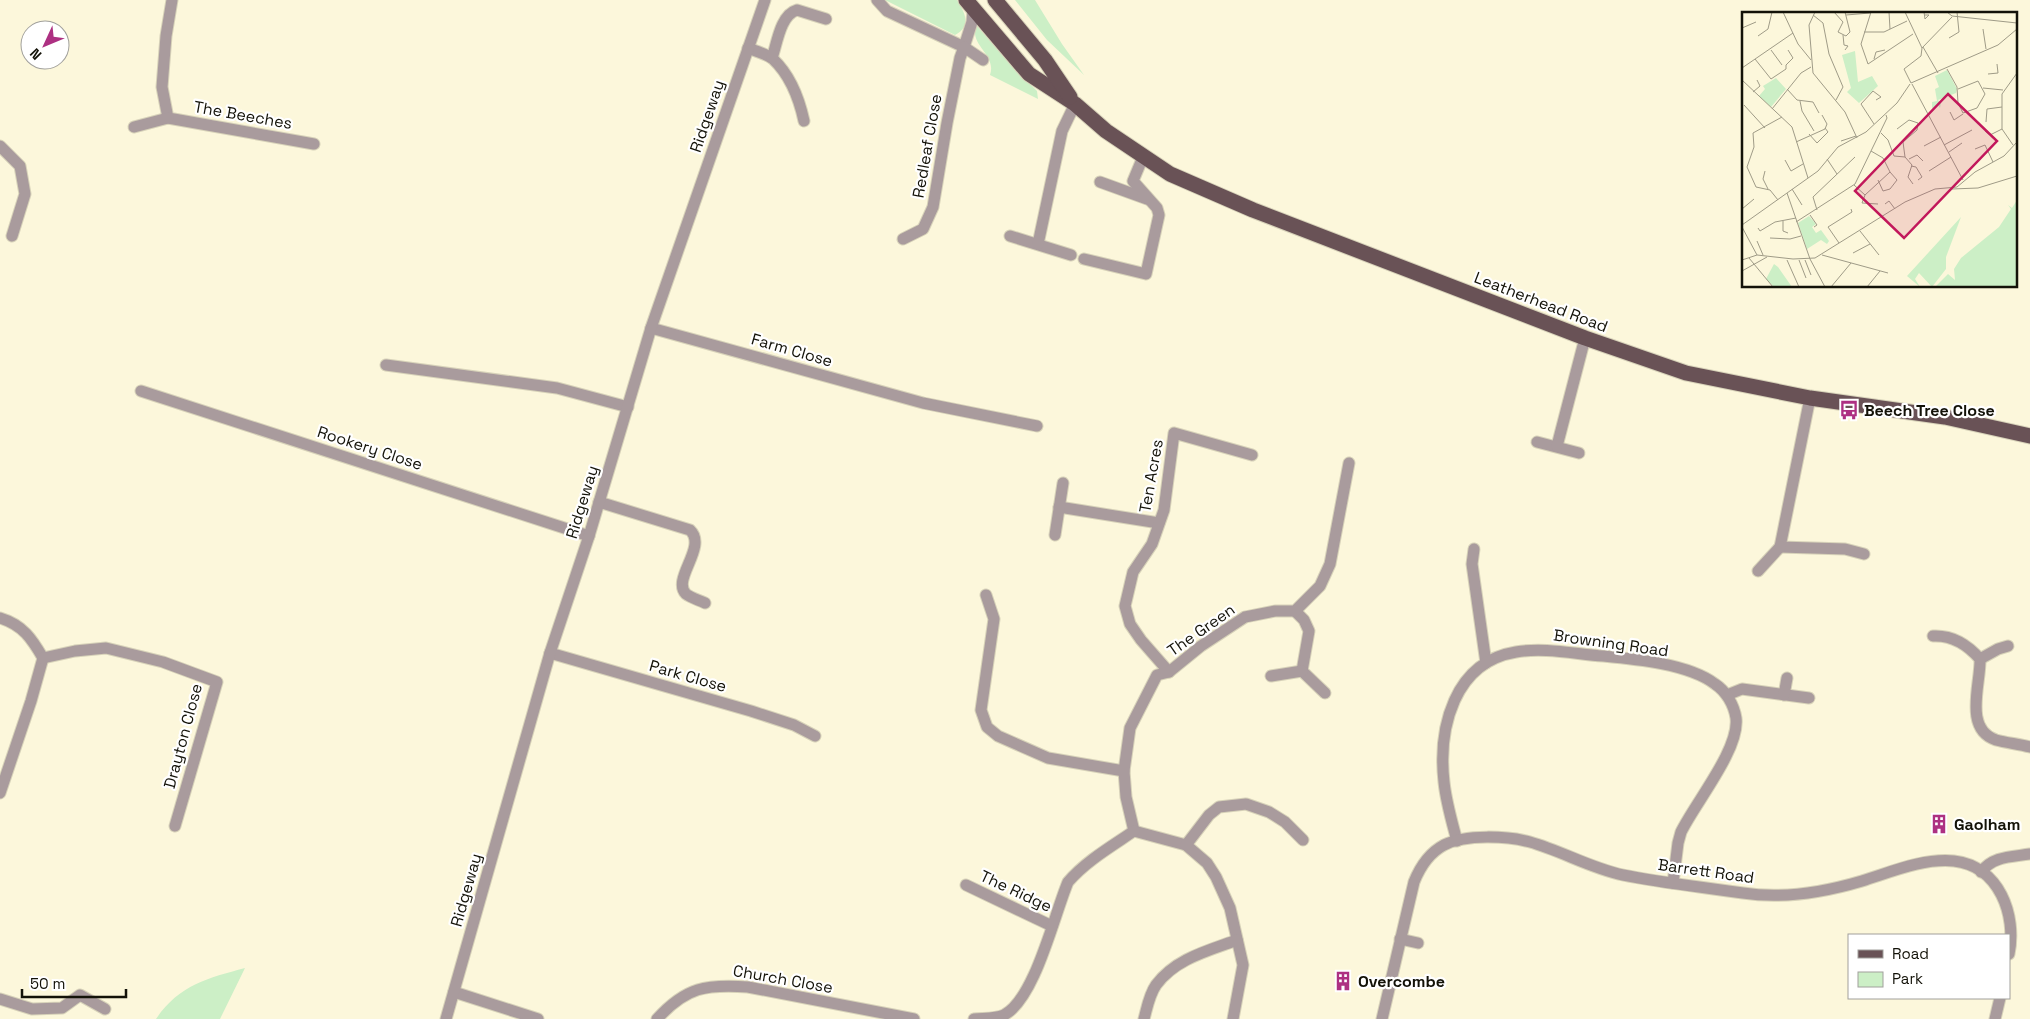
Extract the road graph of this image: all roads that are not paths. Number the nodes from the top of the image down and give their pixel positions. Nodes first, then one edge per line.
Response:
1 (172, 0) edge
2 (765, 0) edge
3 (877, 0) edge
4 (995, 0) edge
5 (969, 4) edge
6 (826, 19) dead end
7 (964, 47) junction
8 (748, 48) junction
9 (772, 58) junction
10 (983, 60) dead end
11 (1075, 104) junction
12 (168, 118) junction
13 (804, 121) dead end
14 (134, 127) dead end
15 (314, 144) dead end
16 (0, 146) edge
17 (1143, 157) junction
18 (1100, 182) dead end
19 (1148, 199) junction
20 (12, 236) dead end
21 (1010, 236) dead end
22 (903, 239) dead end
23 (1038, 244) junction
24 (1071, 254) dead end
25 (1084, 259) dead end
26 (651, 328) junction
27 (1586, 338) junction
28 (386, 365) dead end
29 (142, 391) dead end
30 (1810, 398) junction
31 (628, 407) junction
32 (1036, 426) dead end
33 (2030, 436) edge
34 (1537, 442) dead end
35 (1557, 446) junction
36 (1579, 453) dead end
37 (1252, 455) dead end
38 (1349, 463) dead end
39 (1063, 483) dead end
40 (599, 502) junction
41 (1059, 507) junction
42 (1159, 523) junction
43 (1055, 535) dead end
44 (589, 536) junction
45 (1780, 547) junction
46 (1474, 549) dead end
47 (1864, 554) dead end
48 (1758, 571) dead end
49 (986, 596) dead end
50 (705, 603) dead end
51 (1295, 611) junction
52 (0, 618) edge
53 (1939, 632) dead end
54 (2008, 646) dead end
55 (550, 653) junction
56 (43, 658) junction
57 (1980, 659) junction
58 (1486, 662) junction
59 (1302, 671) junction
60 (1169, 672) junction
61 (1270, 676) dead end
62 (1787, 678) dead end
63 (1325, 693) dead end
64 (1727, 695) junction
65 (1784, 695) junction
66 (1809, 698) dead end
67 (815, 736) dead end
68 (2030, 747) edge
69 (1124, 771) junction
70 (0, 793) edge
71 (175, 826) dead end
72 (1134, 830) junction
73 (1303, 840) dead end
74 (1457, 841) junction
75 (1186, 845) junction
76 (2030, 854) edge
77 (1981, 872) junction
78 (1673, 883) junction
79 (966, 885) dead end
80 (1052, 926) junction
81 (1400, 939) junction
82 (1237, 940) junction
83 (1418, 943) dead end
84 (2010, 944) edge
85 (454, 992) junction
86 (0, 999) edge
87 (2000, 999) edge
88 (105, 1009) dead end
89 (1002, 1018) edge
90 (446, 1019) edge
91 (538, 1019) edge
92 (657, 1019) edge
93 (914, 1019) edge
94 (974, 1019) edge
95 (1144, 1019) edge
96 (1232, 1019) edge
97 (1382, 1019) edge
98 (1995, 1019) edge

1 - 12 street
2 - 8 street, Ridgeway
3 - 7 street
4 - 11 main road
5 - 7 street, Redleaf Close
5 - 11 main road
6 - 9 street
7 - 10 street
7 - 22 street, Redleaf Close
8 - 9 street
8 - 26 street, Ridgeway
9 - 13 street
11 - 17 main road, Leatherhead Road
11 - 23 street
12 - 14 street, The Beeches
12 - 15 street, The Beeches
16 - 20 street
17 - 19 street
17 - 27 main road, Leatherhead Road
18 - 19 street
19 - 25 street
21 - 23 street
23 - 24 street
26 - 31 street, Ridgeway
26 - 32 street, Farm Close
27 - 30 main road, Leatherhead Road
27 - 35 street
28 - 31 street
29 - 44 street, Rookery Close
30 - 33 main road, Leatherhead Road
30 - 45 street
31 - 40 street, Ridgeway
34 - 35 street
35 - 36 street
37 - 42 street, Ten Acres
38 - 51 street
39 - 41 street
40 - 44 street, Ridgeway
40 - 50 street
41 - 42 street
41 - 43 street
42 - 60 street, Ten Acres
44 - 55 street, Ridgeway
45 - 47 street
45 - 48 street
46 - 58 street
49 - 69 street
51 - 59 street
51 - 60 street, The Green
52 - 56 street
53 - 57 street
54 - 57 street
55 - 67 street, Park Close
55 - 85 street, Ridgeway
56 - 70 street
56 - 71 street, Drayton Close
57 - 68 street
58 - 64 street, Browning Road
58 - 74 street, Browning Road
59 - 61 street
59 - 63 street
60 - 69 street, The Green
62 - 65 street
64 - 65 street
64 - 78 street, Browning Road
65 - 66 street
69 - 72 street, The Green
72 - 75 street
72 - 80 street
73 - 75 street
74 - 78 street, Barrett Road
74 - 81 street, Barrett Road
75 - 82 street
76 - 77 street
77 - 78 street, Barrett Road
77 - 84 street, Barrett Road
79 - 80 street, The Ridge
80 - 89 street
81 - 83 street
81 - 97 street, Barrett Road
82 - 95 street
82 - 96 street
85 - 90 street, Ridgeway
85 - 91 street
86 - 88 street
87 - 98 street
89 - 94 street
92 - 93 street, Church Close

